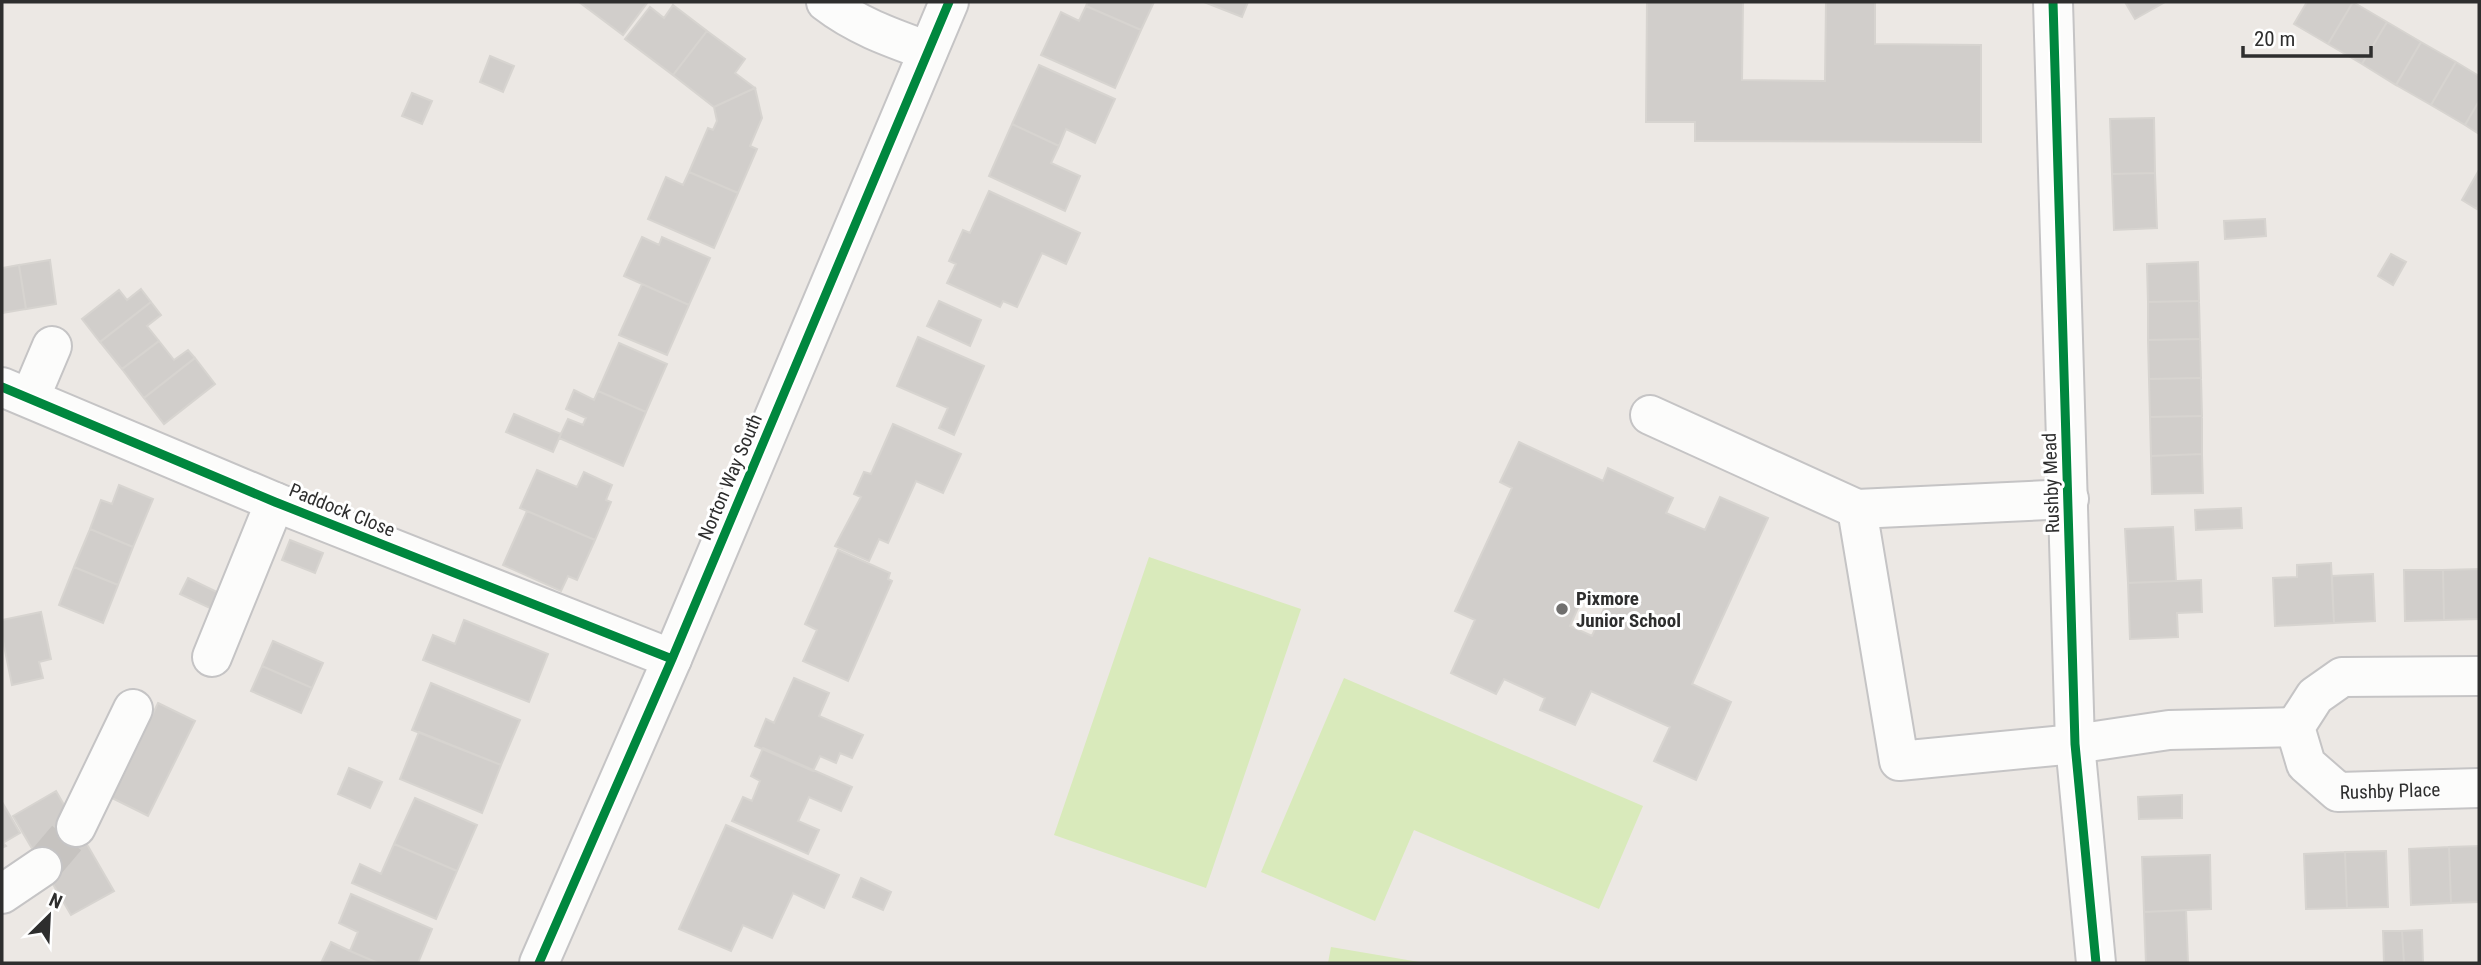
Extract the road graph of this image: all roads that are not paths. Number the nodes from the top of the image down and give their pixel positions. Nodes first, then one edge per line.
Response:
1 (826, 2) edge
2 (949, 2) edge
3 (2053, 2) edge
4 (928, 51) junction
5 (52, 346) dead end
6 (16, 393) edge
7 (1650, 415) dead end
8 (2069, 499) junction
9 (275, 502) junction
10 (1857, 509) junction
11 (212, 657) dead end
12 (672, 659) junction
13 (2479, 676) edge
14 (133, 709) dead end
15 (2295, 727) junction
16 (2076, 744) junction
17 (2479, 788) edge
18 (76, 827) tunnel mouth
19 (42, 867) tunnel mouth
20 (2, 894) edge
21 (539, 963) edge
22 (2096, 963) edge

1 - 4 street
2 - 4 street, Norton Way South
3 - 8 street, Rushby Mead
4 - 12 street, Norton Way South
5 - 6 street, Paddock Close
6 - 9 street, Paddock Close
7 - 10 street
8 - 10 street
8 - 16 street, Rushby Mead
9 - 11 street
9 - 12 street, Paddock Close
10 - 16 street
12 - 21 street, Norton Way South
13 - 15 street
14 - 18 street
15 - 16 street
15 - 17 street, Rushby Place
16 - 22 street, Rushby Mead
19 - 20 street

